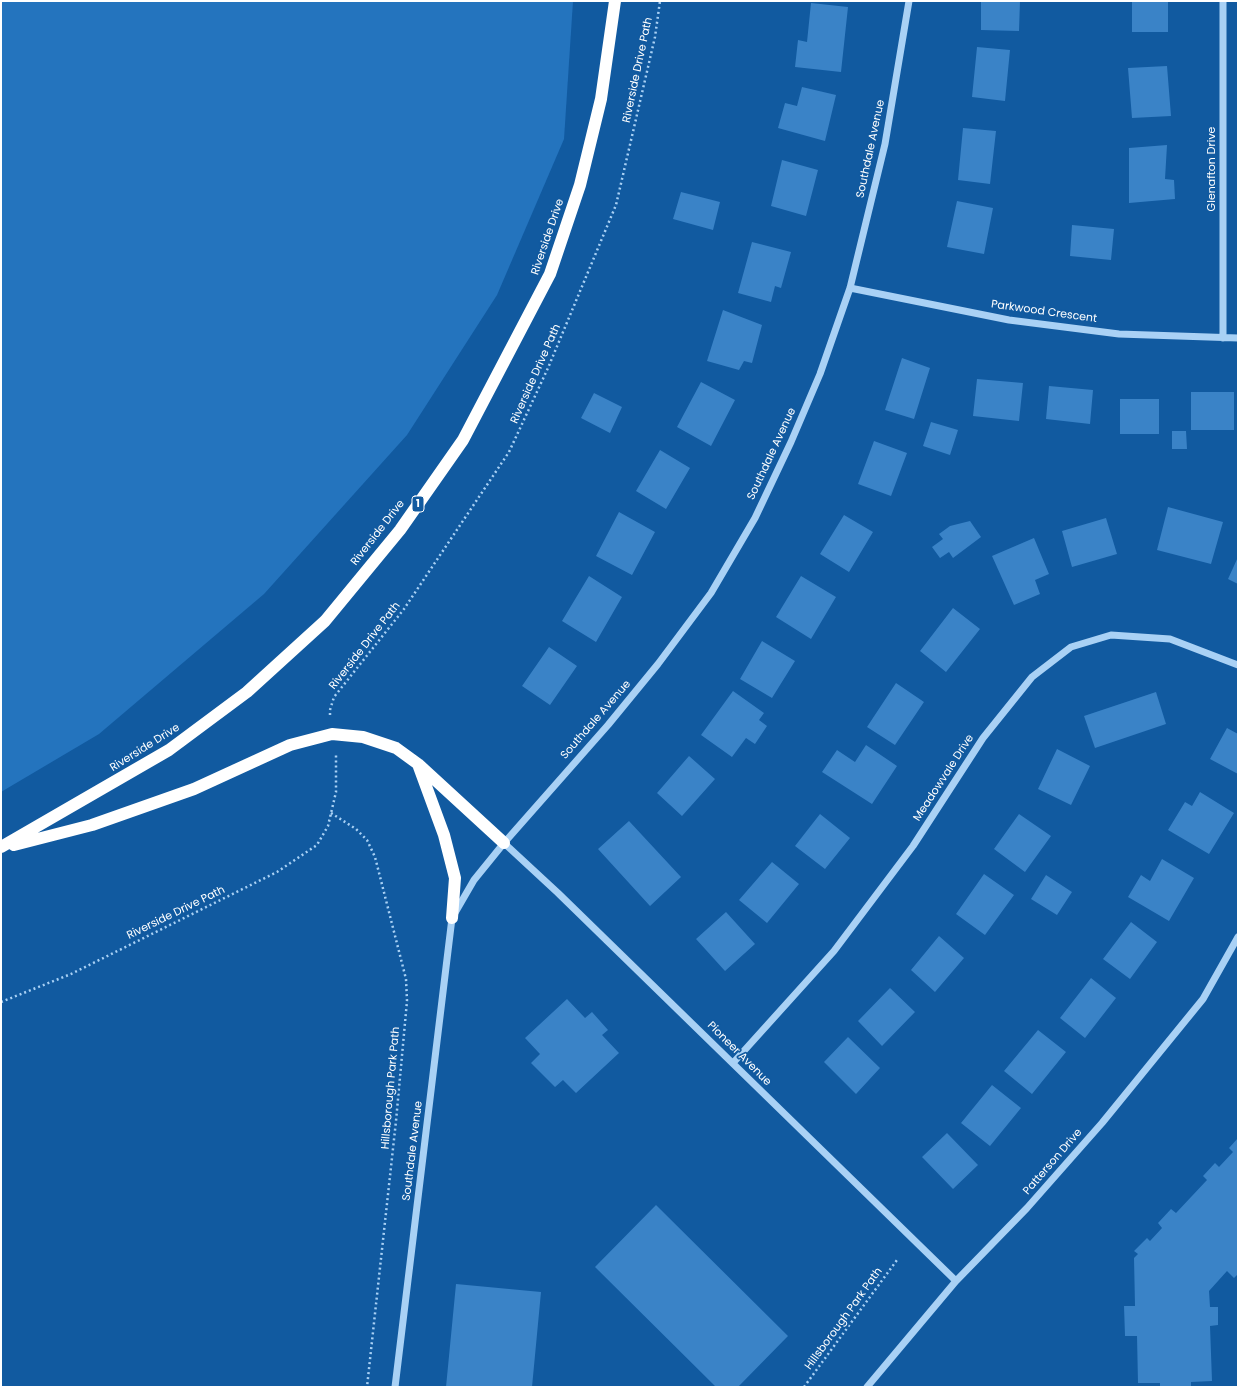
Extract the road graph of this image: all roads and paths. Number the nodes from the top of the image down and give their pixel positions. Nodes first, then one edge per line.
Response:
1 (615, 1) edge
2 (660, 1) edge
3 (909, 1) edge
4 (1223, 1) edge
5 (850, 288) junction
6 (1223, 338) junction
7 (1238, 338) edge
8 (1238, 665) edge
9 (330, 710) dead end
10 (337, 760) dead end
11 (418, 764) junction
12 (331, 813) junction
13 (504, 843) junction
14 (1, 848) edge
15 (452, 918) junction
16 (1238, 937) edge
17 (1, 1002) edge
18 (733, 1063) junction
19 (897, 1260) dead end
20 (956, 1281) junction
21 (367, 1387) edge
22 (396, 1387) edge
23 (804, 1387) edge
24 (867, 1387) edge

1 - 14 highway, Riverside Drive / 1
2 - 9 path, Riverside Drive Path
3 - 5 street, Southdale Avenue
4 - 6 street, Glenafton Drive
5 - 6 street, Parkwood Crescent
5 - 13 street, Southdale Avenue
6 - 7 street, Parkwood Crescent
8 - 18 street, Meadowvale Drive
10 - 12 path, Riverside Drive Path
11 - 13 highway
11 - 14 highway
11 - 15 highway
12 - 17 path, Riverside Drive Path
12 - 21 path, Hillsborough Park Path
13 - 15 street, Southdale Avenue
13 - 18 street, Pioneer Avenue
15 - 22 street, Southdale Avenue
16 - 20 street, Patterson Drive
18 - 20 street, Pioneer Avenue
19 - 23 path, Hillsborough Park Path
20 - 24 street, Patterson Drive

